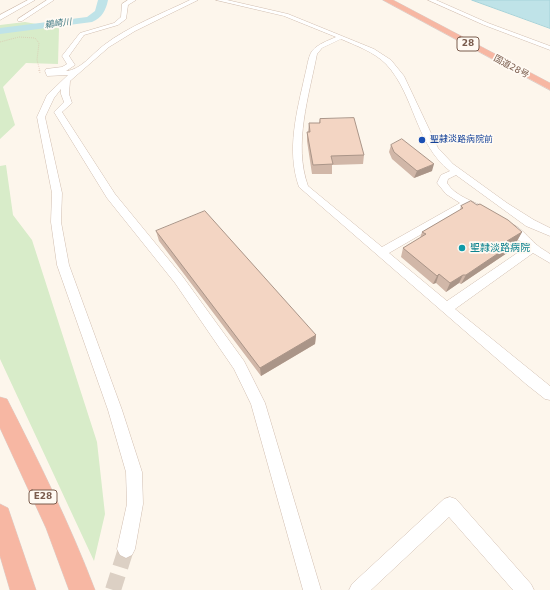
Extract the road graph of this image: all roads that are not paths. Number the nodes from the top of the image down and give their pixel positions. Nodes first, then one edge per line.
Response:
1 (32, 0) edge
2 (51, 0) edge
3 (133, 0) edge
4 (195, 0) edge
5 (219, 0) edge
6 (387, 0) edge
7 (431, 0) edge
8 (8, 14) junction
9 (0, 18) edge
10 (341, 37) junction
11 (550, 48) edge
12 (77, 72) junction
13 (66, 80) junction
14 (550, 87) edge
15 (457, 170) junction
16 (469, 202) junction
17 (550, 232) edge
18 (533, 248) junction
19 (381, 253) junction
20 (550, 259) edge
21 (447, 308) junction
22 (550, 394) edge
23 (0, 406) edge
24 (0, 516) edge
25 (126, 549) tunnel mouth
26 (365, 588) edge
27 (23, 590) edge
28 (82, 590) edge
29 (312, 590) edge
30 (525, 590) edge

1 - 8 street
2 - 8 street
3 - 12 street
4 - 12 street
5 - 10 street
6 - 14 highway, 国道28号 / 28
7 - 11 street
8 - 9 street
10 - 15 street
10 - 19 street
12 - 13 street
13 - 25 street
13 - 29 street
15 - 16 street
15 - 17 street
16 - 18 street
16 - 19 street
18 - 20 street
18 - 21 street
19 - 21 street
21 - 22 street
23 - 28 highway, E28
24 - 27 highway
26 - 30 street

